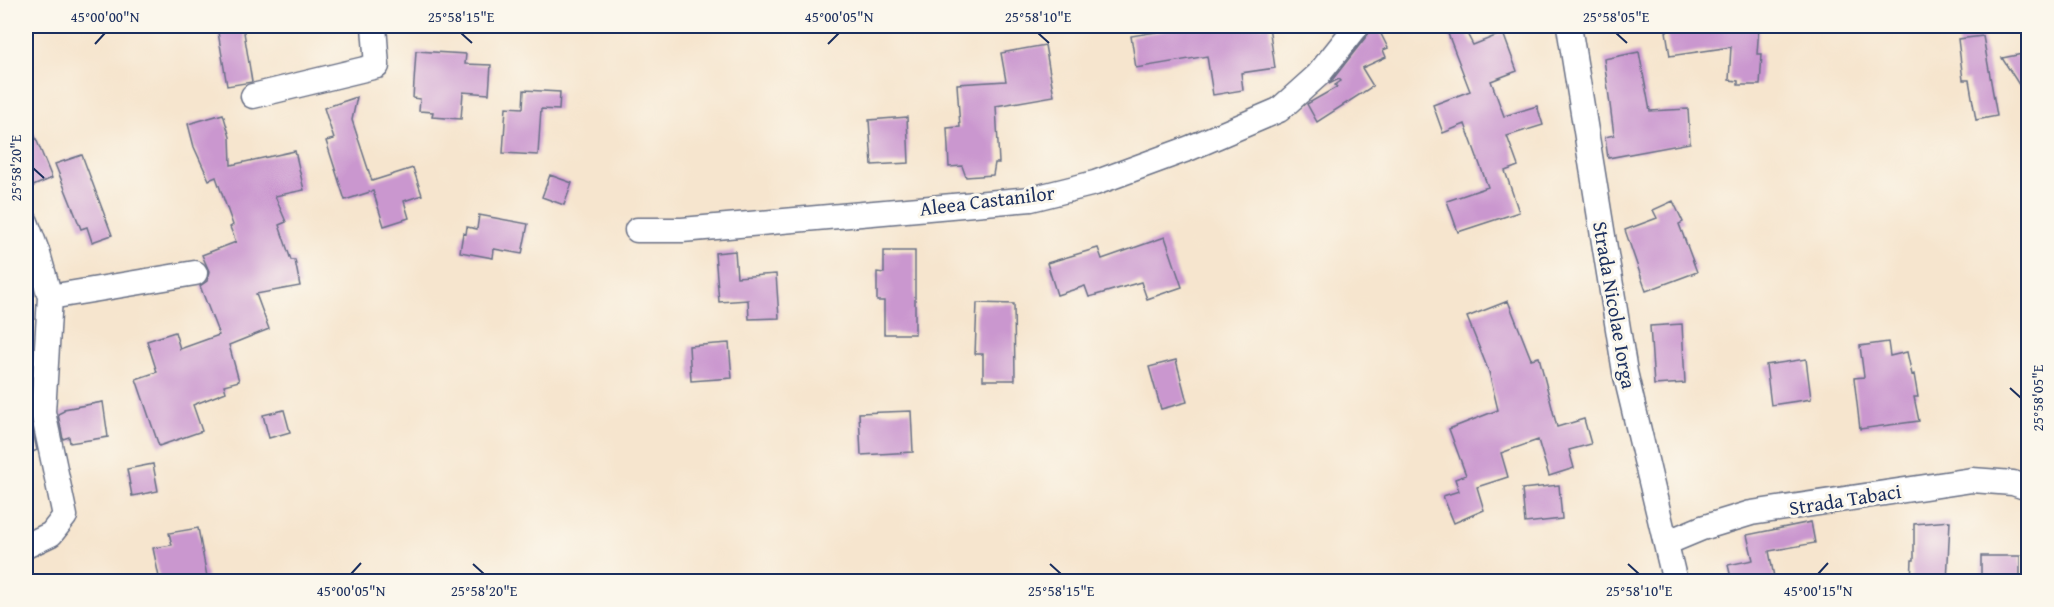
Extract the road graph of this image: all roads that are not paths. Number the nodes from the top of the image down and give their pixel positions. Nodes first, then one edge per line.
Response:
1 (374, 26) edge
2 (1357, 26) edge
3 (1569, 26) edge
4 (253, 96) dead end
5 (26, 222) edge
6 (637, 230) dead end
7 (195, 273) dead end
8 (50, 297) junction
9 (2028, 488) edge
10 (1666, 543) junction
11 (26, 546) edge
12 (1675, 582) edge

1 - 4 street
2 - 6 street, Aleea Castanilor
3 - 10 street, Strada Nicolae Iorga
5 - 8 street
7 - 8 street
8 - 11 street
9 - 10 street, Strada Tabaci
10 - 12 street, Strada Nicolae Iorga

